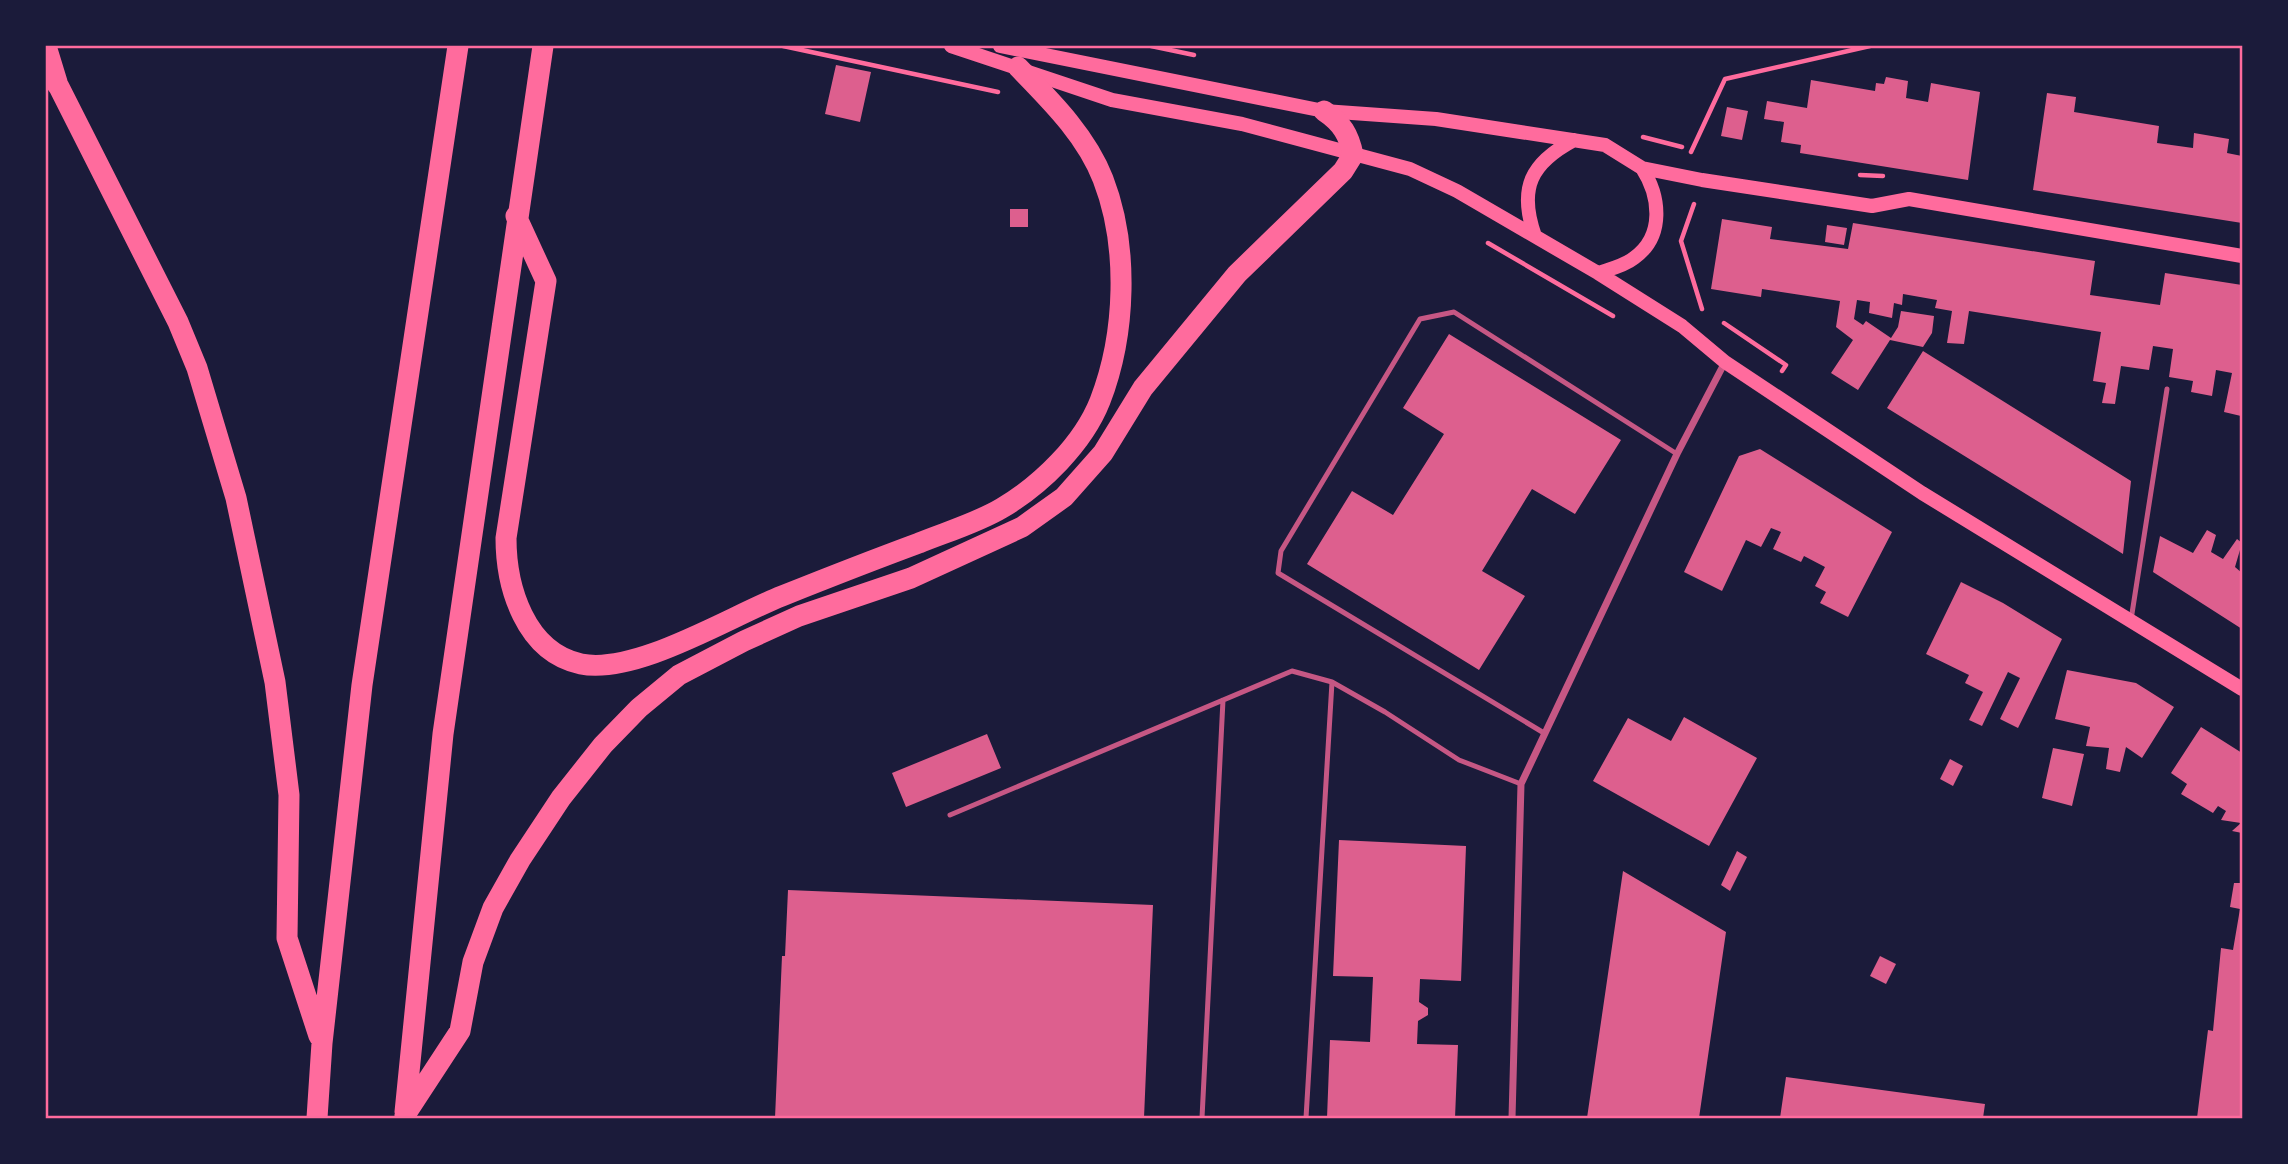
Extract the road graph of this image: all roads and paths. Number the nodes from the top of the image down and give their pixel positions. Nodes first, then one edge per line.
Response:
1 (46, 46) edge
2 (458, 46) edge
3 (783, 46) edge
4 (951, 46) edge
5 (1000, 46) edge
6 (1870, 46) edge
7 (542, 55) edge
8 (1018, 67) junction
9 (46, 69) edge
10 (59, 87) junction
11 (1006, 94) dead end
12 (1324, 111) junction
13 (1574, 140) junction
14 (1692, 150) dead end
15 (1353, 156) junction
16 (1642, 168) junction
17 (1702, 180) junction
18 (516, 216) junction
19 (1535, 236) junction
20 (1480, 237) dead end
21 (2242, 256) edge
22 (1598, 273) junction
23 (1616, 318) dead end
24 (1726, 362) junction
25 (2167, 389) dead end
26 (1769, 391) junction
27 (1677, 454) junction
28 (2131, 620) junction
29 (1332, 682) junction
30 (2242, 689) edge
31 (1223, 700) junction
32 (1544, 733) junction
33 (1521, 784) junction
34 (950, 815) dead end
35 (322, 1043) junction
36 (405, 1117) edge
37 (317, 1118) edge
38 (1202, 1118) edge
39 (1306, 1118) edge
40 (1512, 1118) edge

1 - 10 highway
2 - 35 highway
3 - 11 path
4 - 8 main road
5 - 12 main road
6 - 14 path
7 - 18 highway
8 - 15 main road
8 - 18 highway
9 - 10 highway
10 - 35 highway
12 - 13 main road
12 - 15 highway
13 - 16 main road
13 - 19 main road
15 - 19 main road
15 - 36 highway
16 - 17 main road
16 - 22 main road
17 - 21 main road
17 - 26 path
18 - 36 highway
19 - 22 main road
20 - 23 path
22 - 24 main road
24 - 26 main road
24 - 27 street
25 - 28 lane
26 - 28 main road
27 - 32 street
27 - 32 lane
28 - 30 main road
29 - 31 lane
29 - 33 lane
29 - 39 lane
31 - 34 lane
31 - 38 lane
32 - 33 street
33 - 40 street
35 - 37 highway

